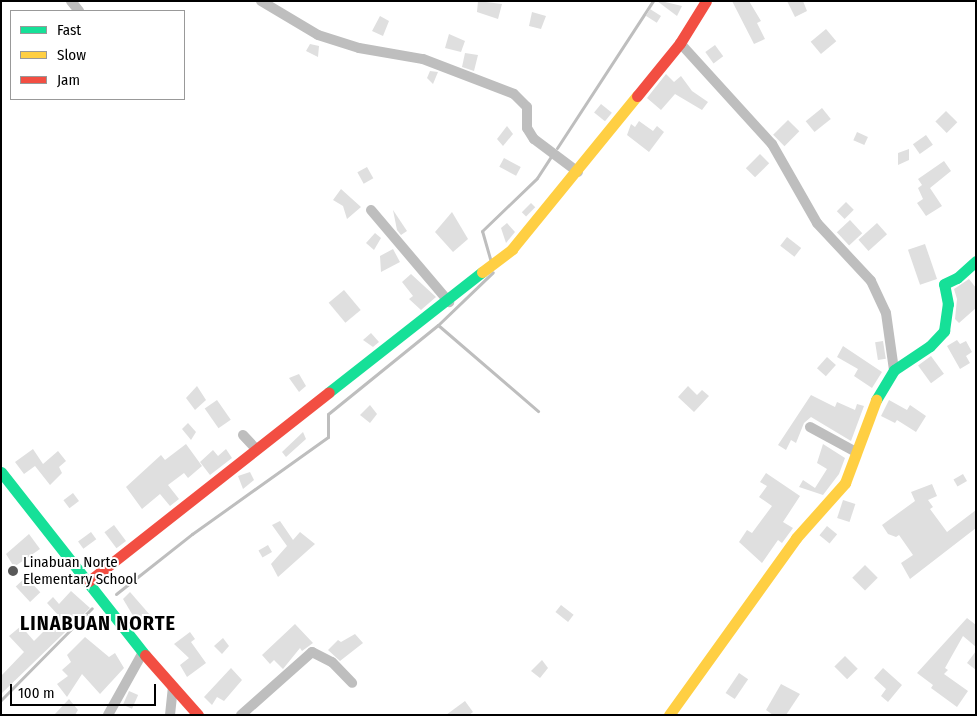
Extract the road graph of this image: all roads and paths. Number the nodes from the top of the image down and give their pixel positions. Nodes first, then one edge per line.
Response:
1 (261, 1) edge
2 (706, 1) edge
3 (680, 43) junction
4 (578, 172) junction
5 (371, 210) dead end
6 (976, 261) edge
7 (449, 302) junction
8 (894, 370) junction
9 (810, 427) dead end
10 (243, 435) dead end
11 (256, 450) junction
12 (856, 452) junction
13 (1, 472) edge
14 (89, 581) junction
15 (143, 652) junction
16 (352, 683) dead end
17 (173, 688) junction
18 (108, 715) edge
19 (170, 715) edge
20 (198, 715) edge
21 (241, 715) edge
22 (669, 715) edge

1 - 4 street
2 - 3 street
3 - 4 street
3 - 8 street
4 - 7 street
5 - 7 street
6 - 8 street
7 - 11 street
8 - 12 street
9 - 12 street
10 - 11 street
11 - 14 street
12 - 22 street
13 - 14 street
14 - 15 street
15 - 17 street
15 - 18 street
16 - 21 street
17 - 19 street
17 - 20 street

